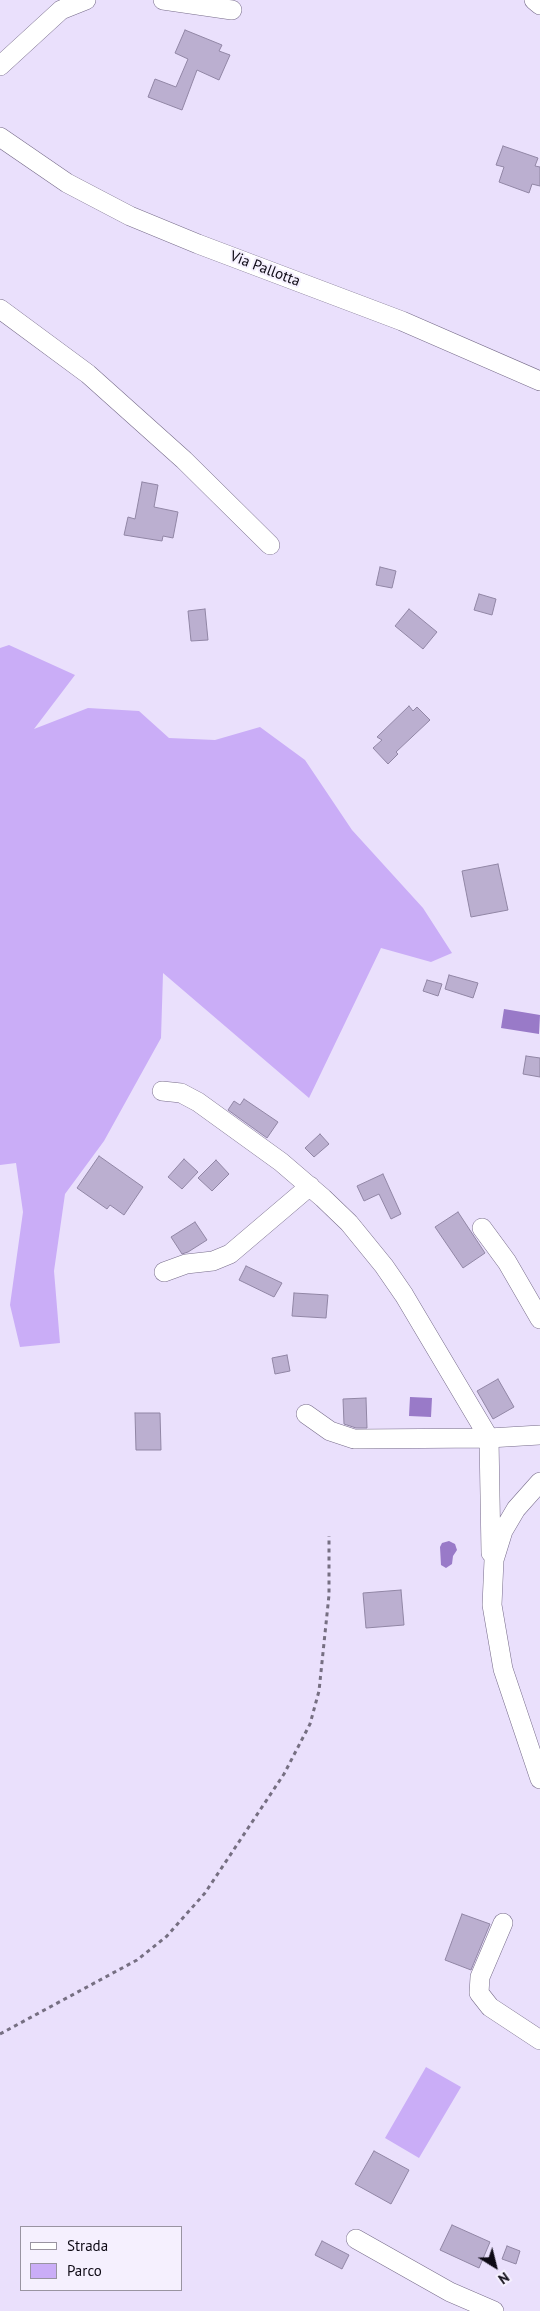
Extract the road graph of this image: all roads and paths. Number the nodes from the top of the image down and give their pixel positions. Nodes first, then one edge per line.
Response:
1 (86, 0) edge
2 (163, 0) edge
3 (534, 0) edge
4 (540, 5) edge
5 (232, 10) dead end
6 (0, 66) edge
7 (0, 137) edge
8 (0, 308) edge
9 (540, 381) edge
10 (270, 545) dead end
11 (162, 1091) dead end
12 (310, 1186) junction
13 (482, 1228) dead end
14 (164, 1272) dead end
15 (540, 1320) edge
16 (306, 1414) dead end
17 (540, 1435) edge
18 (488, 1438) junction
19 (540, 1482) edge
20 (329, 1536) dead end
21 (492, 1605) junction
22 (540, 1779) edge
23 (502, 1923) dead end
24 (0, 2034) edge
25 (540, 2040) edge
26 (356, 2239) dead end
27 (494, 2311) edge

1 - 6 street
2 - 5 street
3 - 4 street
7 - 9 street, Via Pallotta
8 - 10 street
11 - 12 street
12 - 14 street
12 - 18 street
13 - 15 street
16 - 18 street
17 - 18 street
18 - 21 street
19 - 21 street
20 - 24 path
21 - 22 street
23 - 25 street
26 - 27 street

